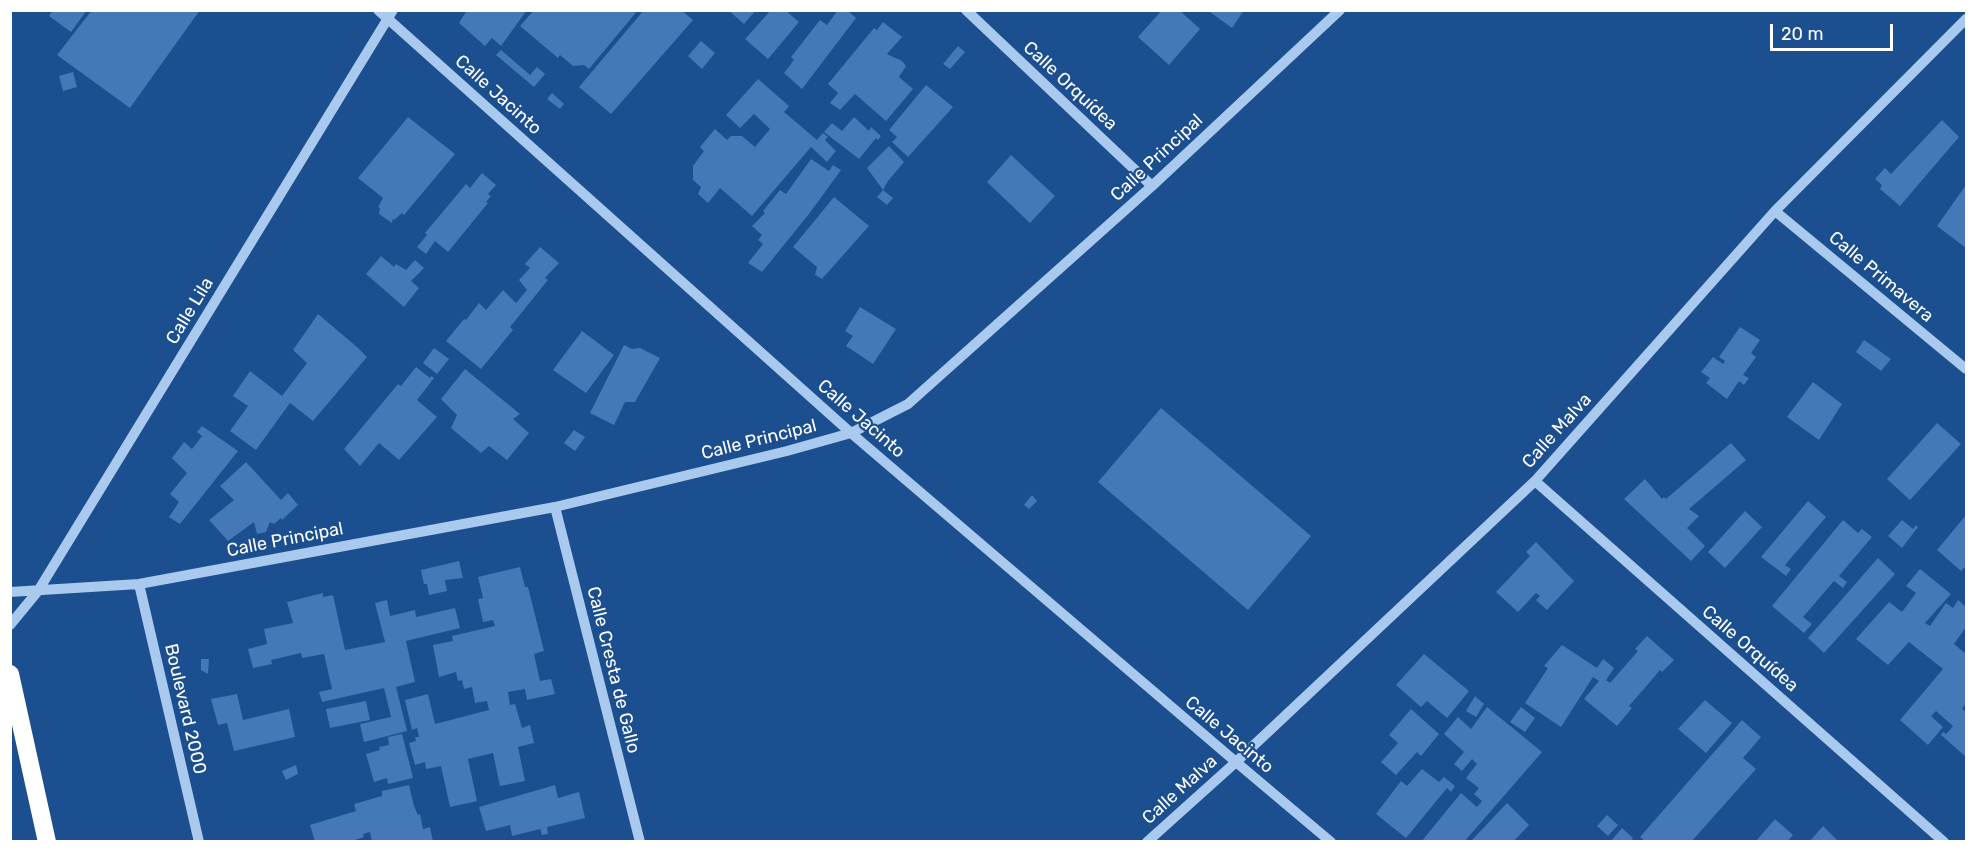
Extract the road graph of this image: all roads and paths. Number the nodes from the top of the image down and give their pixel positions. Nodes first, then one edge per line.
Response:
1 (378, 10) edge
2 (966, 10) edge
3 (1340, 10) edge
4 (391, 15) edge
5 (1966, 19) edge
6 (1152, 186) junction
7 (1775, 211) junction
8 (1966, 369) edge
9 (851, 433) junction
10 (1535, 481) junction
11 (555, 507) junction
12 (139, 584) junction
13 (38, 591) junction
14 (10, 592) edge
15 (10, 625) edge
16 (10, 674) edge
17 (1236, 762) junction
18 (47, 842) edge
19 (199, 842) edge
20 (640, 842) edge
21 (1147, 842) edge
22 (1331, 842) edge
23 (1944, 842) edge

1 - 4 street, Calle Jacinto
2 - 6 street, Calle Orquídea
3 - 6 street, Calle Principal
4 - 9 street, Calle Jacinto
4 - 13 street, Calle Lila
5 - 7 street, Calle Malva
6 - 9 street, Calle Principal
7 - 8 street, Calle Primavera
7 - 10 street, Calle Malva
9 - 11 street, Calle Principal
9 - 17 street, Calle Jacinto
10 - 17 street, Calle Malva
10 - 23 street, Calle Orquídea
11 - 12 street, Calle Principal
11 - 20 street, Calle Cresta de Gallo
12 - 13 street, Calle Principal
12 - 19 street, Boulevard 2000
13 - 14 street, Calle Principal
13 - 15 street, Calle Lila
16 - 18 highway
17 - 21 street, Calle Malva
17 - 22 street, Calle Jacinto

